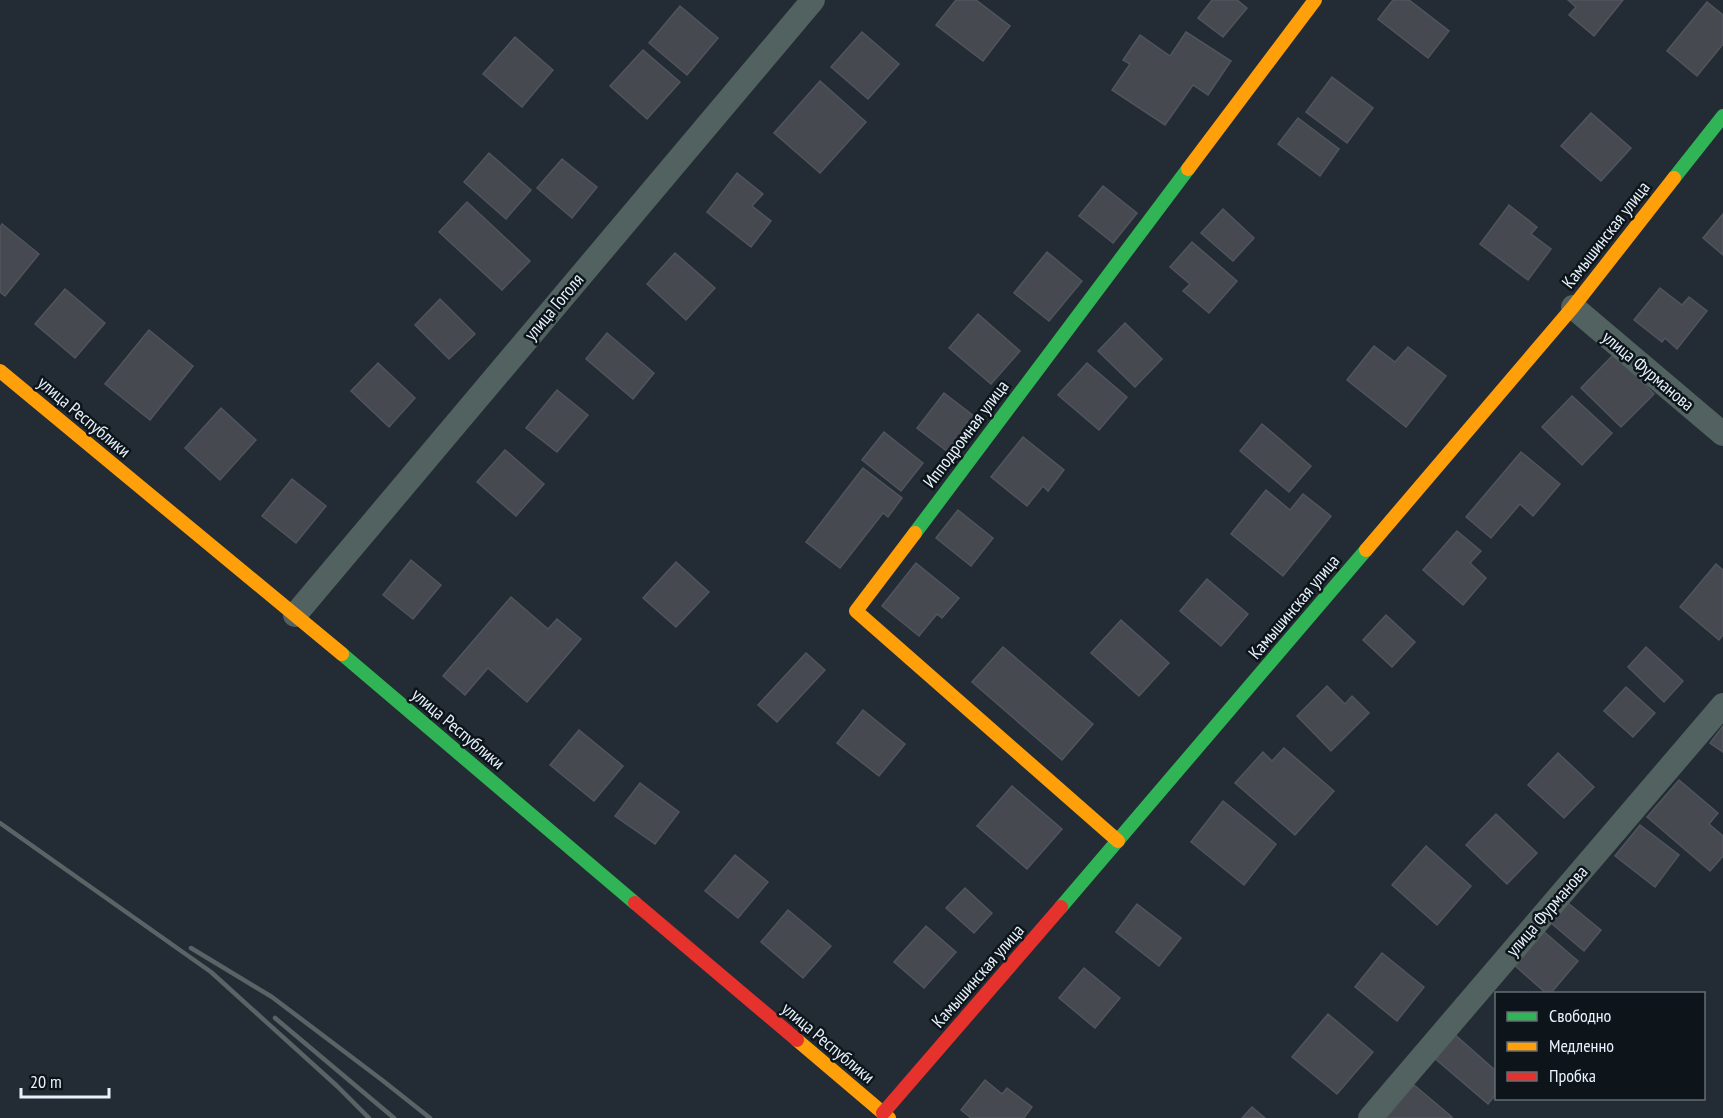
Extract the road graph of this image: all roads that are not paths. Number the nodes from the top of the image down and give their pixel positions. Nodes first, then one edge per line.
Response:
1 (813, 0) edge
2 (1315, 0) edge
3 (1723, 116) edge
4 (1573, 307) junction
5 (0, 371) edge
6 (1723, 434) edge
7 (295, 615) junction
8 (1723, 705) edge
9 (1118, 841) junction
10 (886, 1115) edge
11 (1370, 1118) edge

1 - 7 street, улица Гоголя
2 - 9 street, Ипподромная улица
3 - 4 street, Камышинская улица
4 - 6 street, улица Фурманова
4 - 9 street, Камышинская улица
5 - 7 street, улица Республики
7 - 10 street, улица Республики
8 - 11 street, улица Фурманова
9 - 10 street, Камышинская улица

